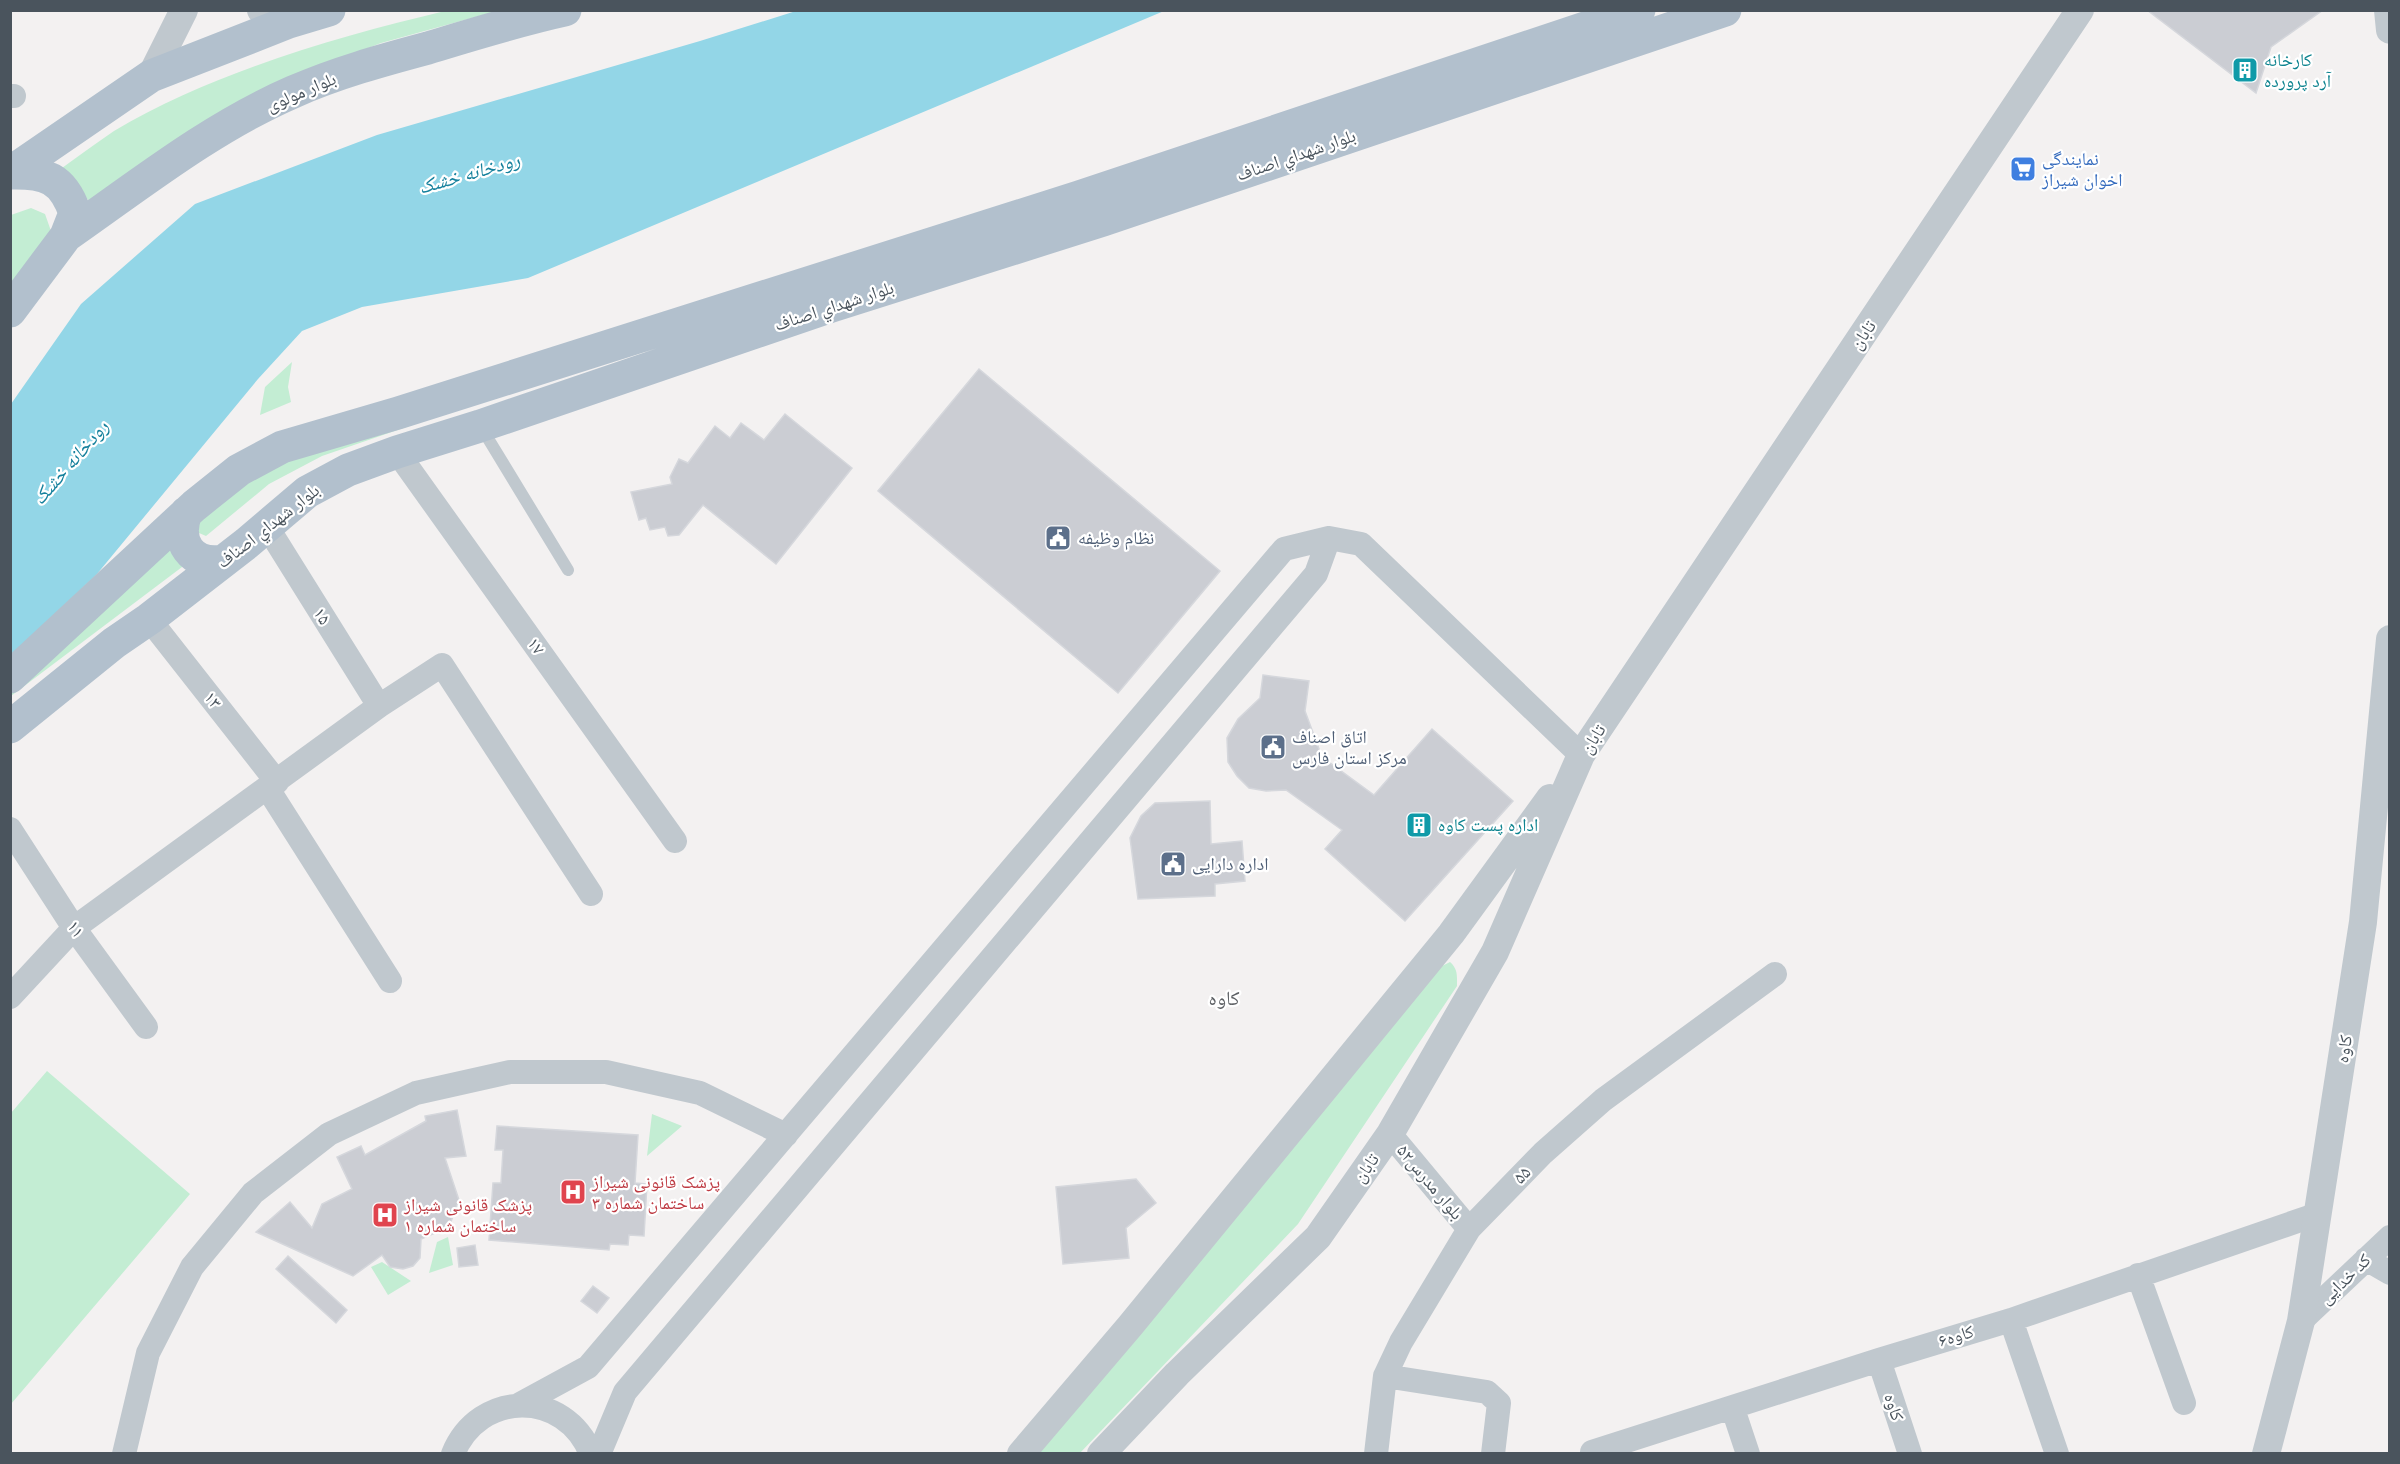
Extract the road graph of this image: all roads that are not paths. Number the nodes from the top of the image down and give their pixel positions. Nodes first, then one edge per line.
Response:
1 (184, 10) edge
2 (329, 10) edge
3 (565, 10) edge
4 (1640, 10) edge
5 (1725, 10) edge
6 (2080, 10) edge
7 (2388, 10) edge
8 (283, 14) edge
9 (532, 14) edge
10 (2390, 30) edge
11 (151, 75) junction
12 (11, 172) edge
13 (66, 236) junction
14 (10, 311) edge
15 (480, 426) junction
16 (397, 452) junction
17 (186, 513) junction
18 (266, 525) junction
19 (1329, 538) junction
20 (223, 561) junction
21 (568, 570) dead end
22 (149, 619) junction
23 (2390, 639) edge
24 (10, 677) edge
25 (379, 706) junction
26 (10, 727) edge
27 (1581, 755) junction
28 (2384, 762) edge
29 (272, 785) junction
30 (10, 829) edge
31 (675, 841) dead end
32 (591, 894) dead end
33 (74, 928) junction
34 (1775, 974) dead end
35 (390, 981) dead end
36 (10, 997) edge
37 (146, 1027) dead end
38 (1390, 1134) junction
39 (786, 1135) junction
40 (2318, 1214) junction
41 (1469, 1229) junction
42 (2390, 1237) edge
43 (2366, 1259) junction
44 (2390, 1273) edge
45 (2138, 1275) junction
46 (2011, 1320) junction
47 (2301, 1321) junction
48 (1879, 1360) junction
49 (1385, 1376) junction
50 (2184, 1403) dead end
51 (520, 1404) junction
52 (1732, 1409) junction
53 (1592, 1452) edge
54 (124, 1454) edge
55 (453, 1454) edge
56 (591, 1454) edge
57 (599, 1454) edge
58 (1021, 1454) edge
59 (1101, 1454) edge
60 (1376, 1454) edge
61 (1493, 1454) edge
62 (1748, 1454) edge
63 (1910, 1454) edge
64 (2058, 1454) edge
65 (2266, 1454) edge

1 - 11 street
2 - 8 main road
3 - 9 main road, بلوار مولوی
4 - 17 main road, بلوار شهداي اصناف
5 - 15 main road, بلوار شهداي اصناف
6 - 27 street, تابان
7 - 10 street
8 - 11 main road
9 - 13 main road, بلوار مولوی
11 - 12 main road
12 - 13 main road
13 - 14 main road
15 - 16 main road, بلوار شهداي اصناف
15 - 21 lane
16 - 18 main road, بلوار شهداي اصناف
16 - 31 street, ۱۷
17 - 20 main road
17 - 24 main road, بلوار شهداي اصناف
18 - 20 main road, بلوار شهداي اصناف
18 - 25 street, ۱۵
19 - 27 street
19 - 39 street
19 - 57 street
20 - 22 main road, بلوار شهداي اصناف
22 - 26 main road, بلوار شهداي اصناف
22 - 29 street, ۱۳
23 - 28 street, کاوه
25 - 29 street
25 - 32 street
27 - 38 street, تابان
27 - 58 street
28 - 40 street, کاوه
29 - 33 street
29 - 35 street, ۱۳
30 - 33 street, ۱۱
33 - 36 street
33 - 37 street, ۱۱
34 - 41 street, ۵۵
38 - 41 street, ۵۲بلوار مدرس
38 - 59 street, تابان
39 - 51 street
39 - 54 street
40 - 45 street, کاوه۶
40 - 47 street, کاوه
41 - 49 street, ۵۵
42 - 43 street, کد خدایی
43 - 44 street
43 - 47 street, کد خدایی
45 - 46 street, کاوه۶
45 - 50 street
46 - 48 street, کاوه۶
46 - 64 street
47 - 65 street, کاوه
48 - 52 street, کاوه۶
48 - 63 street, کاوه
49 - 60 street, ۵۵
49 - 61 street
51 - 55 street
51 - 56 street
52 - 53 street, کاوه۶
52 - 62 street

